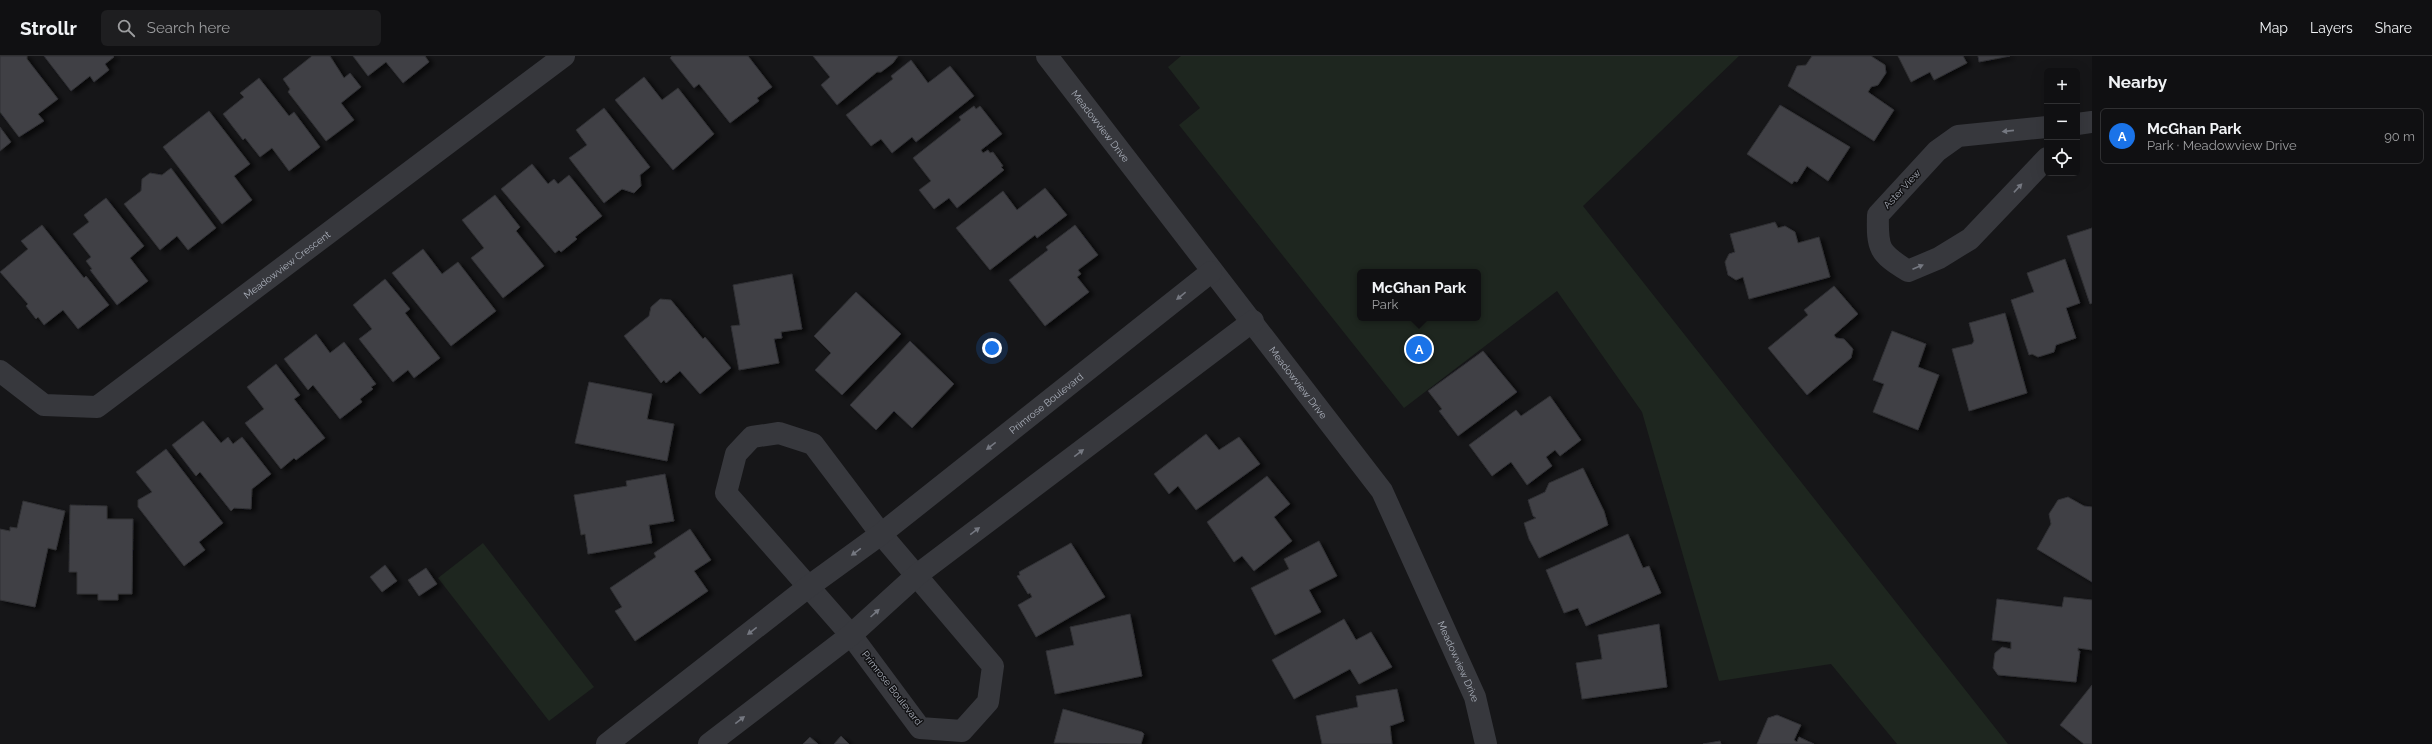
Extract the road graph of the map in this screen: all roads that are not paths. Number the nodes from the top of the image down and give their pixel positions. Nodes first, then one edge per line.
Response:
1 (564, 56) edge
2 (1047, 56) edge
3 (2044, 127) edge
4 (2044, 161) edge
5 (1211, 272) junction
6 (1253, 321) junction
7 (0, 371) edge
8 (881, 534) junction
9 (918, 575) junction
10 (808, 587) junction
11 (851, 635) junction
12 (607, 744) edge
13 (709, 744) edge
14 (1486, 744) edge

1 - 7 street, Meadowview Crescent
2 - 5 street, Meadowview Drive
3 -> 4 street, Aster View
5 - 6 street, Meadowview Drive
5 -> 8 street, Primrose Boulevard
9 -> 6 street
6 - 14 street, Meadowview Drive
8 - 9 street, Primrose Boulevard
8 -> 10 street, Primrose Boulevard
8 - 10 street, Primrose Boulevard
11 -> 9 street
9 - 11 street, Primrose Boulevard
10 - 11 street, Primrose Boulevard
10 -> 12 street, Primrose Boulevard
13 -> 11 street

